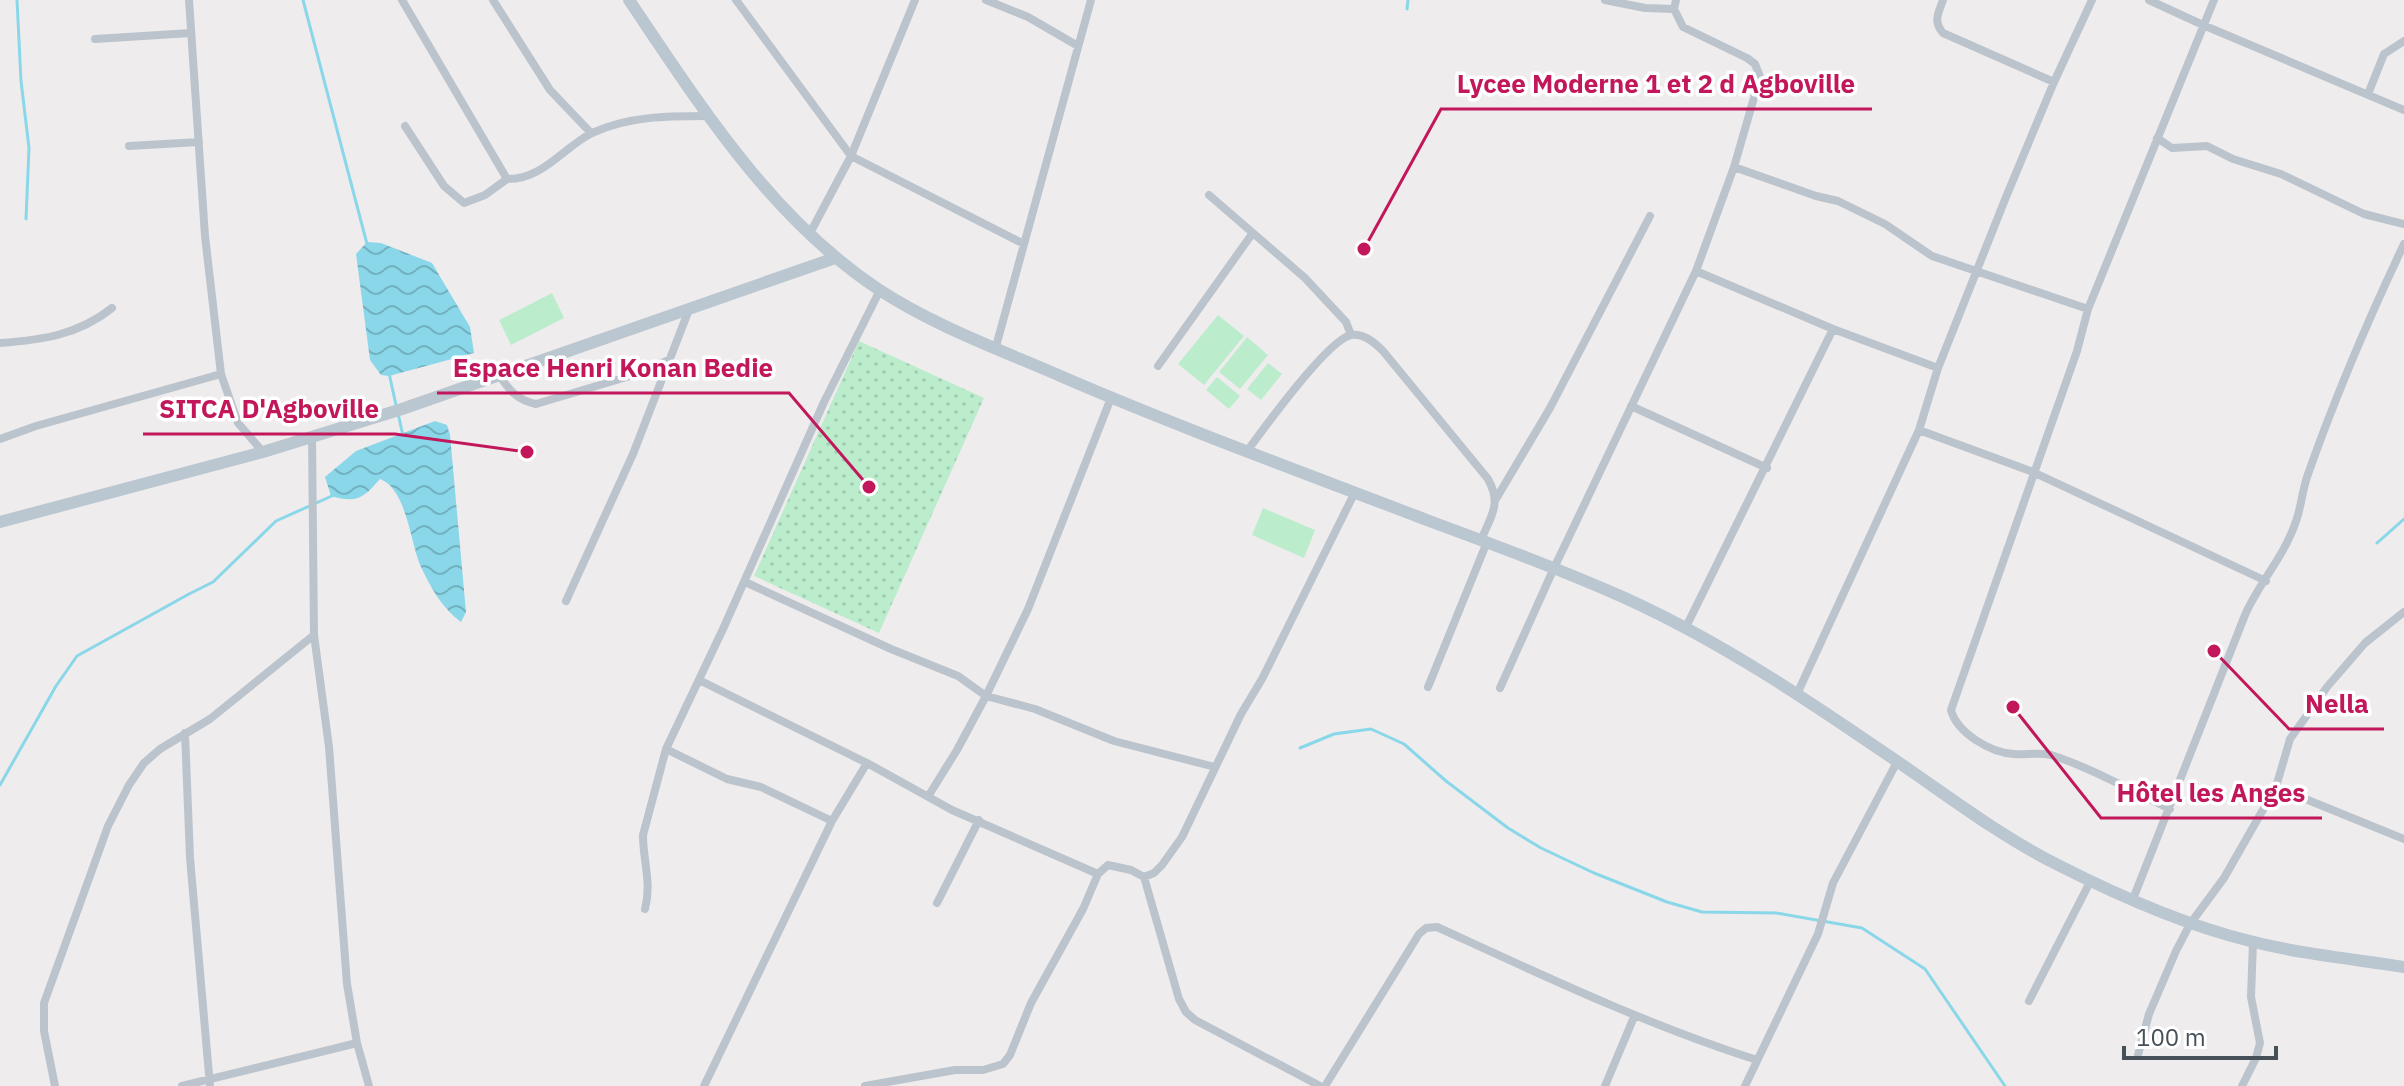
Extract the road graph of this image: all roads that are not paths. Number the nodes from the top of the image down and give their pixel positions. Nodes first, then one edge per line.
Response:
1 (189, 0) edge
2 (402, 0) edge
3 (493, 0) edge
4 (629, 0) edge
5 (736, 0) edge
6 (915, 0) edge
7 (986, 0) edge
8 (1091, 0) edge
9 (1605, 0) edge
10 (1943, 0) edge
11 (2092, 0) edge
12 (2149, 0) edge
13 (2214, 0) edge
14 (1675, 4) edge
15 (2203, 25) junction
16 (191, 33) junction
17 (95, 39) dead end
18 (2404, 41) edge
19 (1078, 46) junction
20 (2054, 82) junction
21 (2368, 94) junction
22 (2404, 110) edge
23 (707, 116) junction
24 (405, 126) dead end
25 (591, 133) junction
26 (2157, 138) junction
27 (199, 142) junction
28 (129, 146) dead end
29 (851, 156) junction
30 (1734, 167) junction
31 (507, 179) junction
32 (1209, 195) dead end
33 (1650, 216) dead end
34 (2404, 224) edge
35 (1252, 234) junction
36 (809, 235) junction
37 (1024, 244) junction
38 (2404, 244) edge
39 (835, 258) junction
40 (1696, 271) junction
41 (1978, 273) junction
42 (880, 290) junction
43 (691, 307) junction
44 (112, 308) dead end
45 (2088, 309) junction
46 (1833, 329) junction
47 (1351, 335) junction
48 (0, 343) edge
49 (995, 350) junction
50 (669, 360) junction
51 (1158, 366) dead end
52 (1938, 368) junction
53 (221, 374) junction
54 (499, 375) junction
55 (1111, 398) junction
56 (1631, 406) junction
57 (1919, 430) junction
58 (312, 437) junction
59 (0, 439) edge
60 (1248, 450) junction
61 (263, 452) junction
62 (1767, 468) junction
63 (2033, 472) junction
64 (1355, 492) junction
65 (1496, 499) junction
66 (0, 522) edge
67 (1484, 541) junction
68 (1554, 568) junction
69 (2266, 581) junction
70 (745, 582) junction
71 (566, 601) dead end
72 (2404, 612) edge
73 (1686, 627) junction
74 (314, 635) junction
75 (699, 680) junction
76 (1428, 687) dead end
77 (1500, 688) dead end
78 (1797, 694) junction
79 (986, 696) junction
80 (185, 733) junction
81 (666, 749) junction
82 (1897, 762) junction
83 (867, 763) junction
84 (1215, 767) junction
85 (2276, 787) junction
86 (929, 795) junction
87 (2170, 809) junction
88 (979, 820) junction
89 (832, 821) junction
90 (2404, 839) edge
91 (1098, 874) junction
92 (1144, 877) junction
93 (2091, 880) junction
94 (2133, 899) junction
95 (937, 903) dead end
96 (645, 909) dead end
97 (2190, 924) junction
98 (2253, 942) junction
99 (2404, 967) edge
100 (2029, 1001) dead end
101 (1634, 1017) junction
102 (357, 1043) junction
103 (2138, 1055) dead end
104 (1757, 1060) junction
105 (210, 1082) edge
106 (2245, 1085) edge
107 (55, 1086) edge
108 (182, 1086) edge
109 (369, 1086) edge
110 (704, 1086) edge
111 (865, 1086) edge
112 (1322, 1086) edge
113 (1605, 1086) edge
114 (1745, 1086) edge

1 - 16 street
2 - 31 street
3 - 25 street
4 - 23 main road
5 - 29 street
6 - 29 street
7 - 19 street
8 - 19 street
9 - 14 street
10 - 20 street
11 - 20 street
12 - 15 street
13 - 15 street
14 - 30 street
15 - 21 street
15 - 26 street
16 - 17 street
16 - 27 street
18 - 21 street
19 - 37 street
20 - 41 street
21 - 22 street
23 - 25 street
23 - 36 main road
24 - 31 street
25 - 31 street
26 - 34 street
26 - 45 street
27 - 28 street
27 - 53 street
29 - 36 street
29 - 37 street
30 - 40 street
30 - 41 street
32 - 35 street
33 - 65 street
35 - 47 street
35 - 51 street
36 - 39 main road
37 - 49 street
38 - 69 street
39 - 42 main road
39 - 43 main road
40 - 46 street
40 - 56 street
41 - 45 street
41 - 52 street
42 - 49 main road
42 - 70 street
43 - 50 street
43 - 54 main road
44 - 48 street
45 - 63 street
46 - 52 street
46 - 62 street
47 - 60 street
47 - 65 street
49 - 55 main road
50 - 54 street
50 - 71 street
52 - 57 street
53 - 59 street
53 - 61 street
54 - 58 main road
55 - 60 main road
55 - 79 street
56 - 62 street
56 - 68 street
57 - 63 street
57 - 78 street
58 - 61 main road
58 - 74 street
60 - 64 main road
61 - 66 main road
62 - 73 street
63 - 69 street
63 - 87 street
64 - 67 main road
64 - 84 street
65 - 67 street
67 - 68 main road
67 - 76 street
68 - 73 main road
68 - 77 street
69 - 87 street
70 - 75 street
70 - 79 street
72 - 85 street
73 - 78 main road
74 - 80 street
74 - 102 street
75 - 81 street
75 - 83 street
78 - 82 main road
79 - 84 street
79 - 86 street
80 - 105 street
80 - 107 street
81 - 89 street
81 - 96 street
82 - 93 main road
82 - 104 street
83 - 86 street
83 - 89 street
84 - 92 street
85 - 90 street
85 - 97 street
86 - 88 street
87 - 94 street
88 - 91 street
88 - 95 street
89 - 110 street
91 - 92 street
91 - 111 street
92 - 112 street
93 - 94 main road
93 - 100 street
94 - 97 main road
97 - 98 main road
97 - 103 street
98 - 99 main road
98 - 106 street
101 - 104 street
101 - 112 street
101 - 113 street
102 - 105 street
102 - 109 street
104 - 114 street
105 - 108 street

